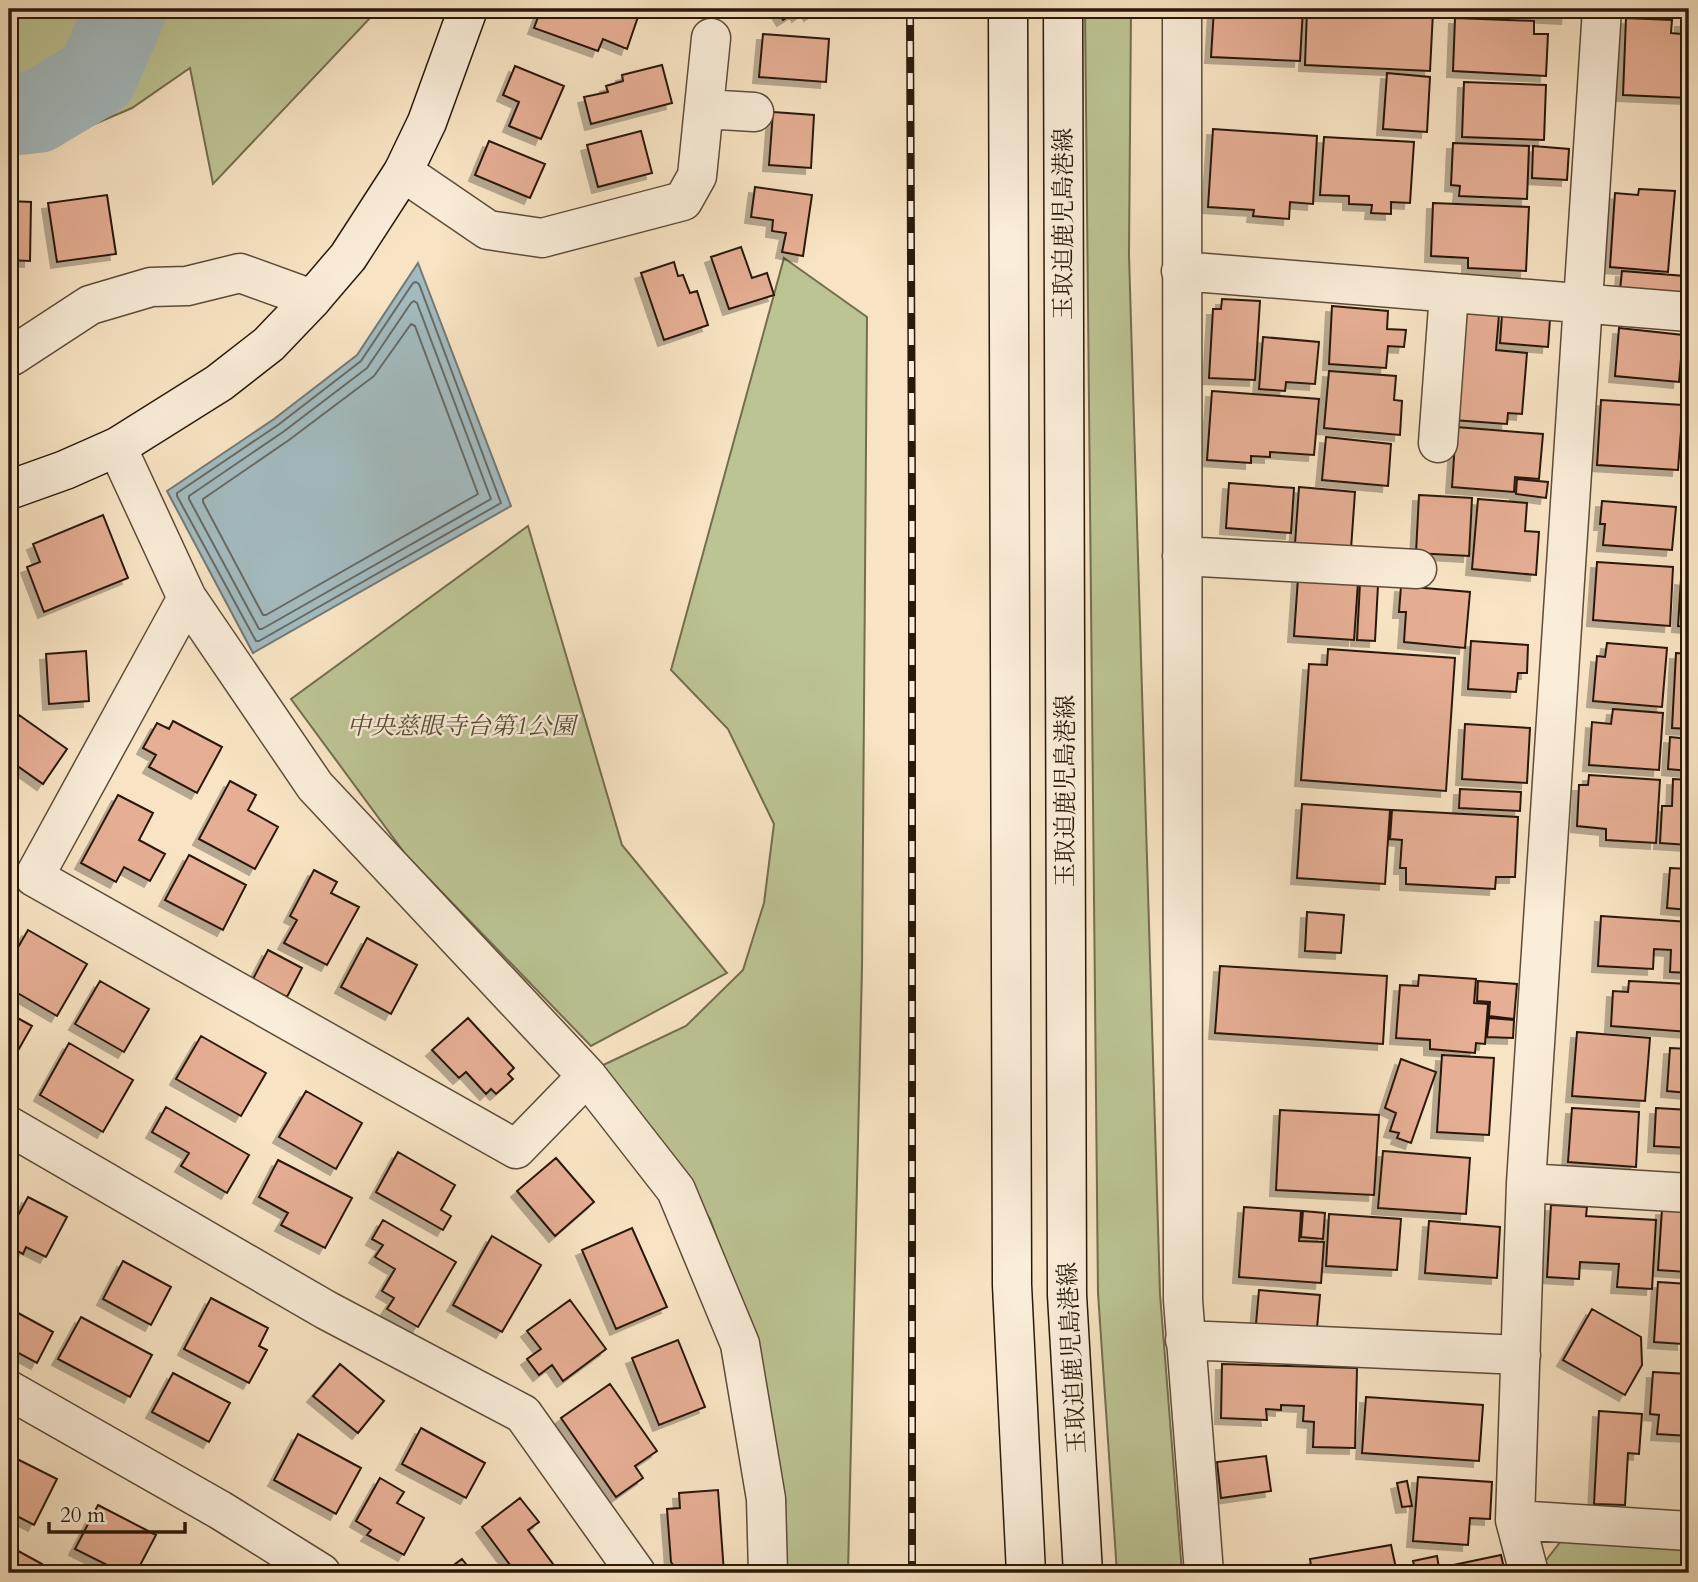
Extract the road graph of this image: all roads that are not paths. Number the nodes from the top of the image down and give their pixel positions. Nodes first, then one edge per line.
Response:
1 (468, 9) edge
2 (1008, 9) edge
3 (1063, 9) edge
4 (1182, 9) edge
5 (1602, 9) edge
6 (711, 38) dead end
7 (704, 109) junction
8 (754, 112) dead end
9 (403, 172) junction
10 (1181, 271) junction
11 (1449, 293) junction
12 (312, 299) junction
13 (1583, 304) junction
14 (1689, 312) edge
15 (9, 356) edge
16 (1438, 443) dead end
17 (117, 447) junction
18 (9, 491) edge
19 (1182, 555) junction
20 (1417, 569) dead end
21 (187, 598) junction
22 (587, 1076) junction
23 (9, 1126) edge
24 (1526, 1183) junction
25 (1689, 1192) edge
26 (1185, 1340) junction
27 (1521, 1355) junction
28 (9, 1390) edge
29 (1516, 1520) junction
30 (1689, 1531) edge
31 (321, 1573) edge
32 (636, 1573) edge
33 (768, 1573) edge
34 (1026, 1573) edge
35 (1083, 1573) edge
36 (1204, 1573) edge
37 (1529, 1573) edge

1 - 9 street
2 - 34 street
3 - 35 street, 玉取迫鹿児島港線
4 - 10 street
5 - 13 street
6 - 7 street
7 - 8 street
7 - 9 street
9 - 12 street
10 - 11 street
10 - 19 street
11 - 13 street
11 - 16 street
12 - 15 street
12 - 17 street
13 - 14 street
13 - 24 street
17 - 18 street
17 - 21 street
19 - 20 street
19 - 26 street
21 - 22 street
21 - 22 street
22 - 33 street
23 - 32 street
24 - 25 street
24 - 27 street
26 - 27 street
26 - 36 street
27 - 29 street
28 - 31 street
29 - 30 street
29 - 37 street

